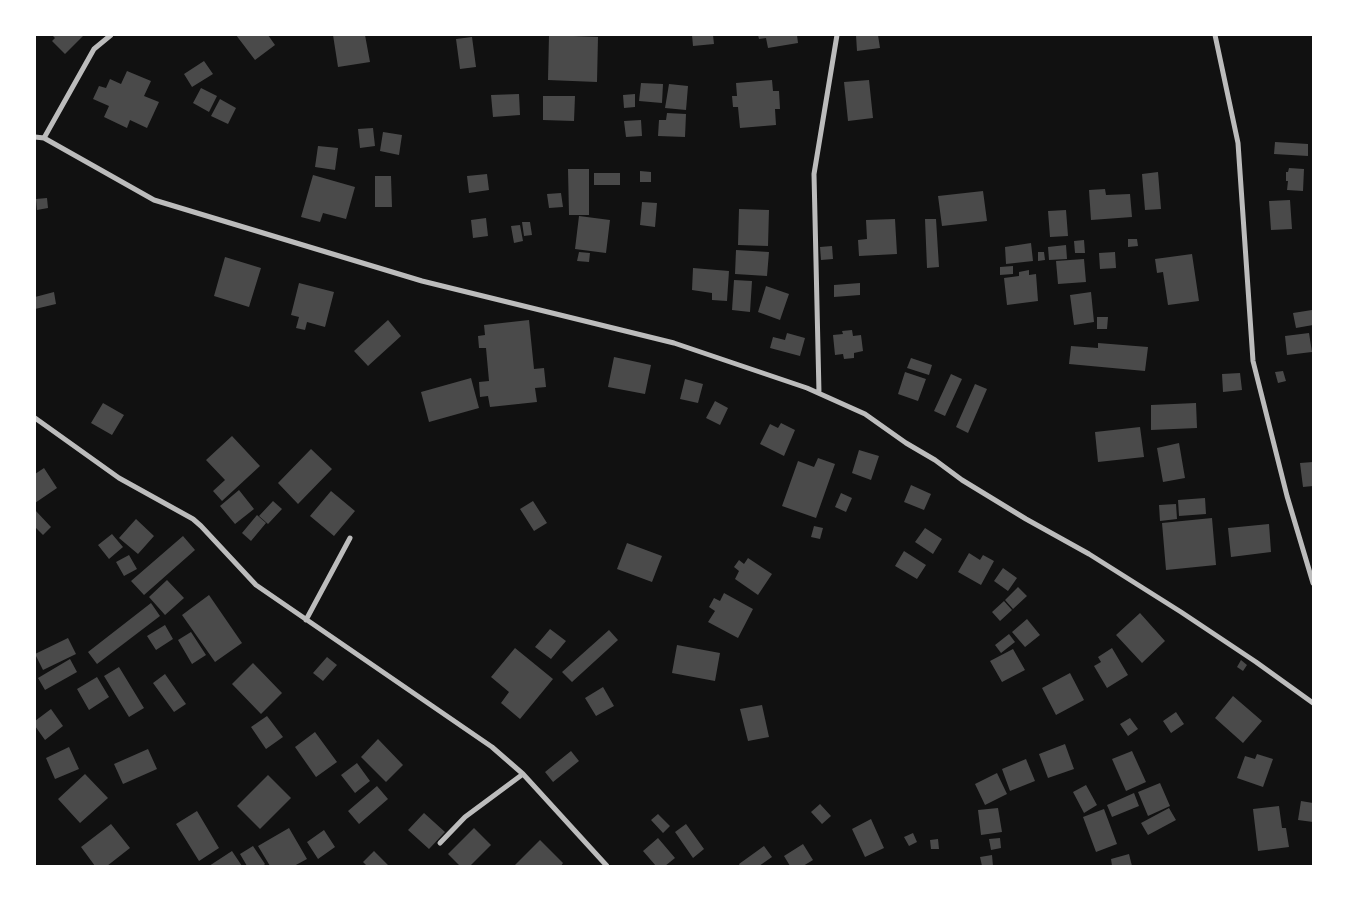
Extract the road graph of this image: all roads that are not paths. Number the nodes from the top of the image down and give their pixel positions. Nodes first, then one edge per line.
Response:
1 (111, 35) edge
2 (837, 35) edge
3 (1215, 35) edge
4 (35, 137) edge
5 (44, 138) junction
6 (819, 393) junction
7 (35, 418) edge
8 (350, 538) dead end
9 (1313, 583) edge
10 (306, 620) junction
11 (1313, 703) edge
12 (523, 774) junction
13 (440, 843) dead end
14 (607, 866) edge

1 - 5 street
2 - 6 street
3 - 9 street
4 - 5 street
5 - 6 street
6 - 11 street
7 - 10 street
8 - 10 street
10 - 12 street
12 - 13 street
12 - 14 street

